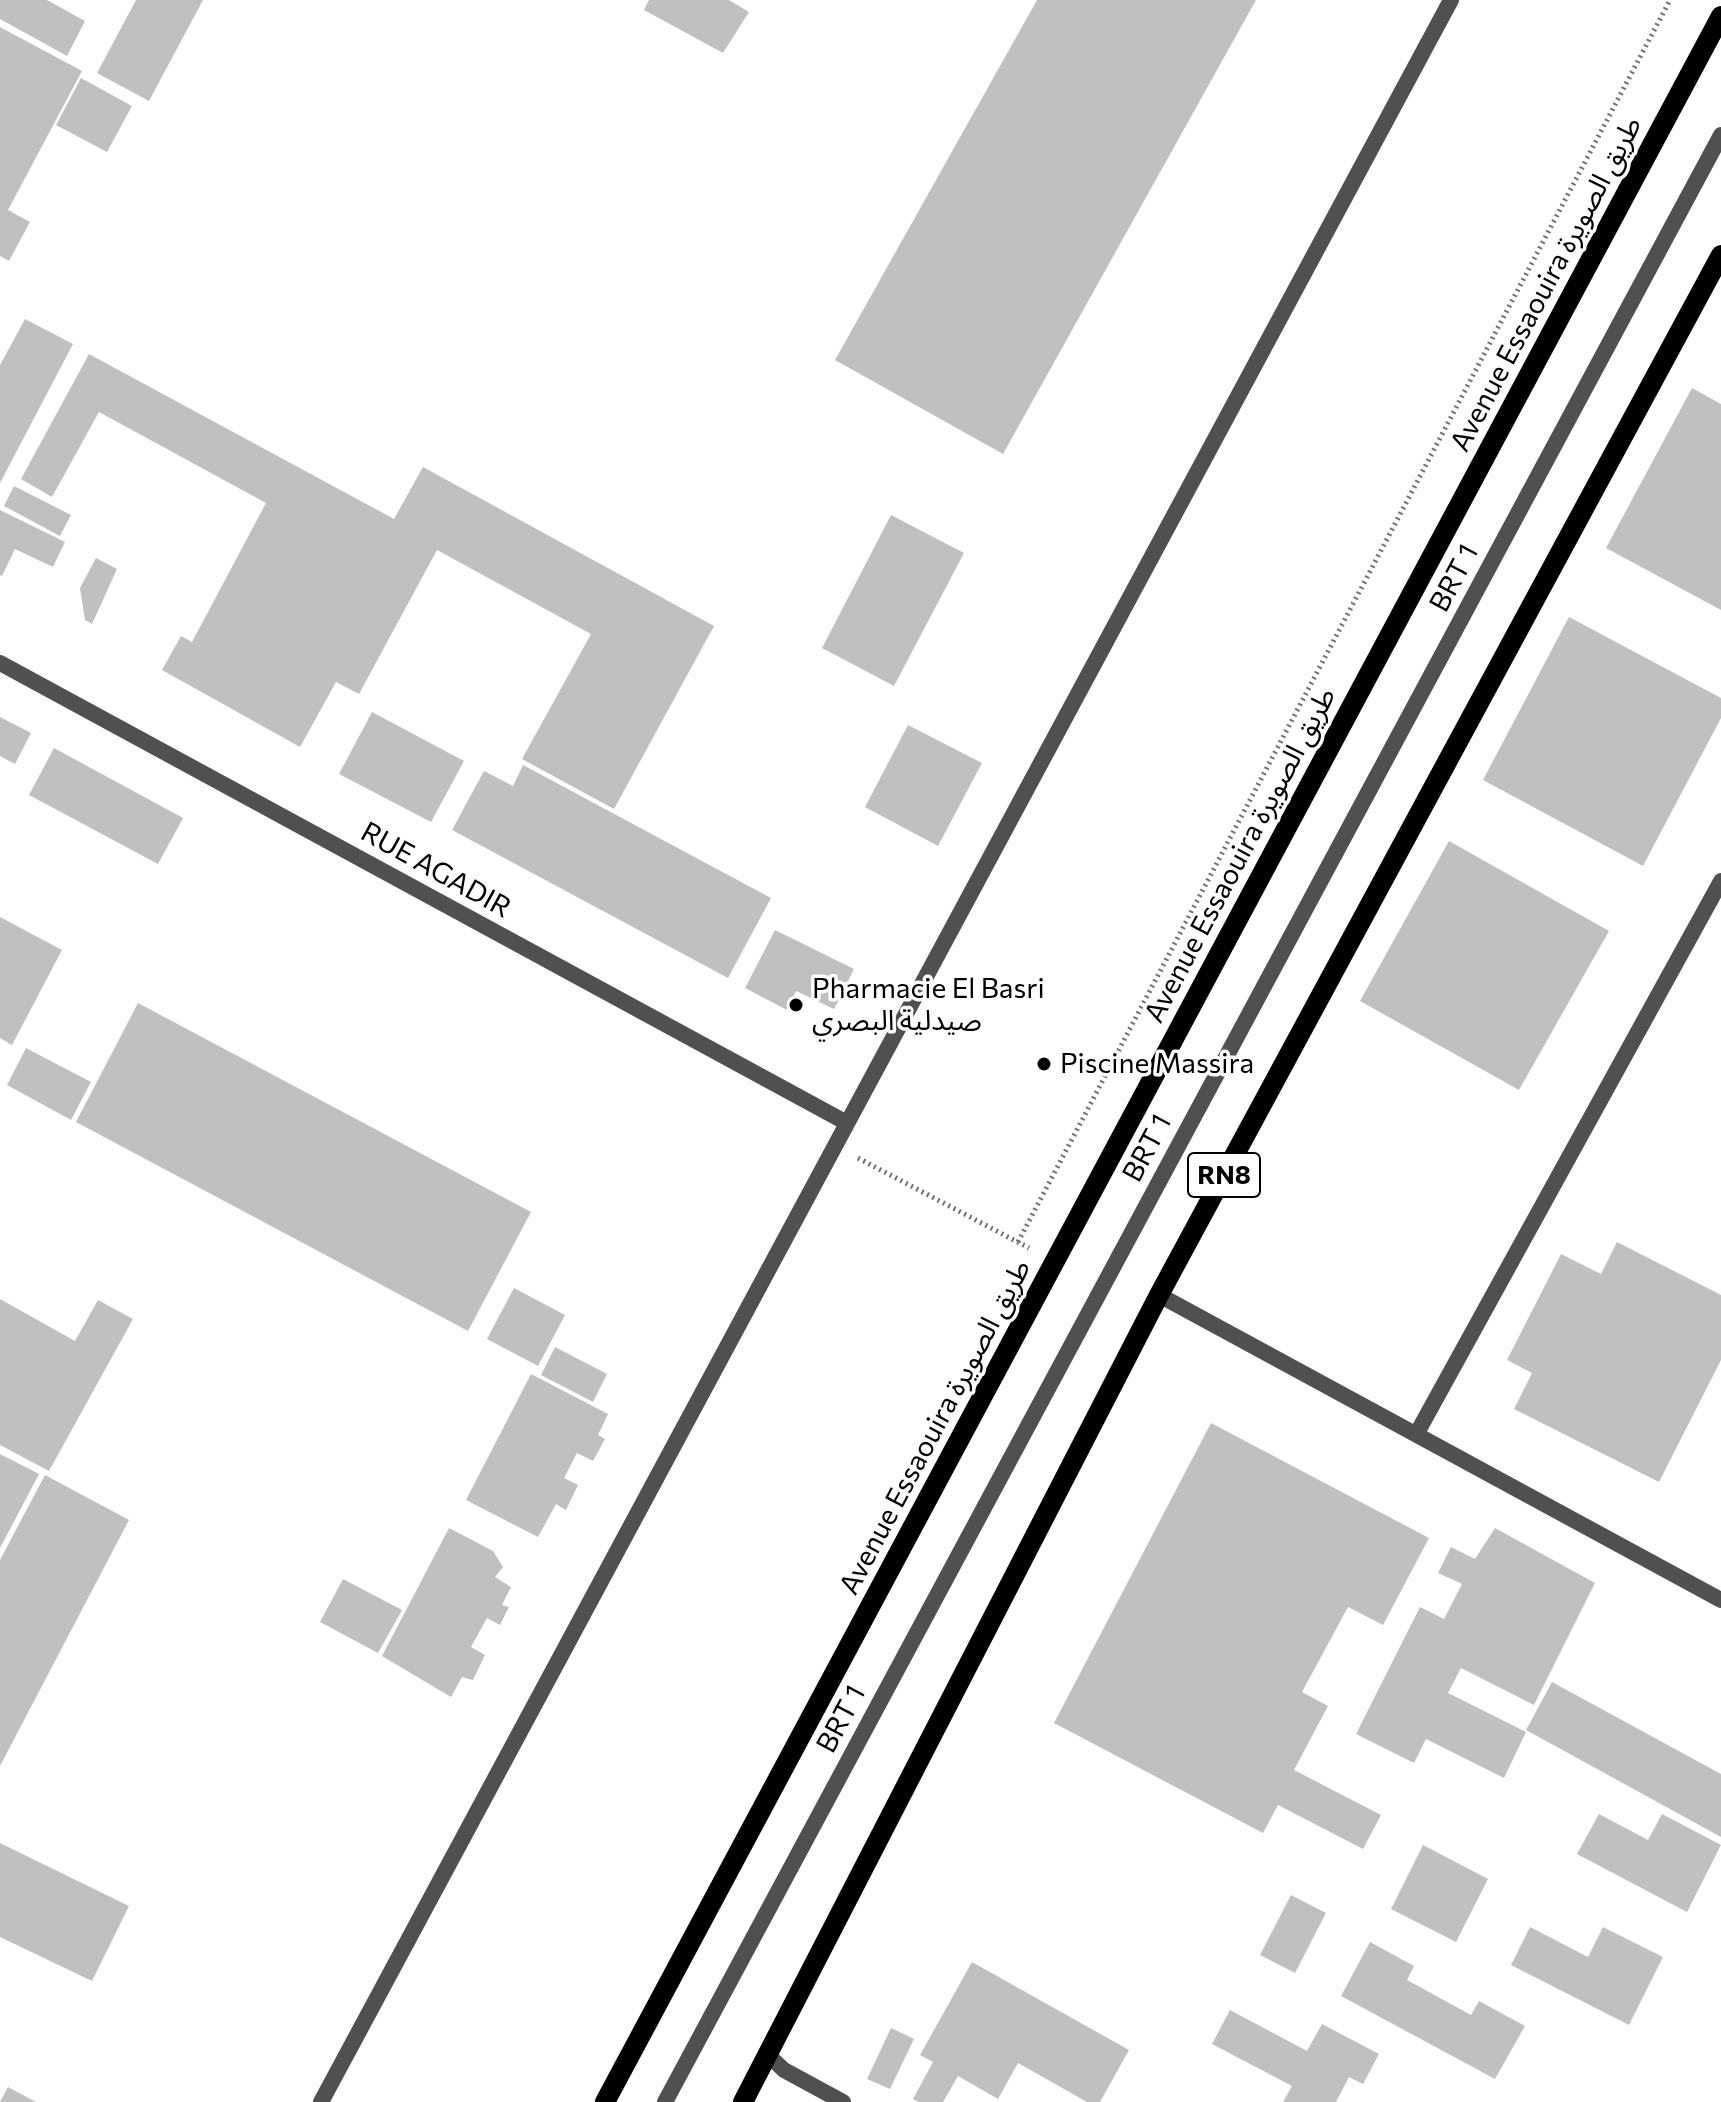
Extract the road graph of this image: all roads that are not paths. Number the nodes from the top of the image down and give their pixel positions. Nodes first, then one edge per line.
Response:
1 (1451, 0) edge
2 (1721, 16) edge
3 (1721, 135) edge
4 (1721, 255) edge
5 (0, 663) edge
6 (1721, 881) edge
7 (847, 1123) junction
8 (1159, 1295) junction
9 (1417, 1433) junction
10 (1721, 1600) edge
11 (769, 2056) junction
12 (321, 2102) edge
13 (605, 2102) edge
14 (665, 2102) edge
15 (743, 2102) edge
16 (843, 2102) edge

1 - 7 street
2 - 13 main road, Avenue Essaouira طريق الصويرة
3 - 14 street, BRT 1
4 - 8 main road, RN8
5 - 7 street, RUE AGADIR
6 - 9 street
7 - 12 street
8 - 9 street
8 - 11 main road, RN8
9 - 10 street
11 - 15 main road, RN8
11 - 16 street

